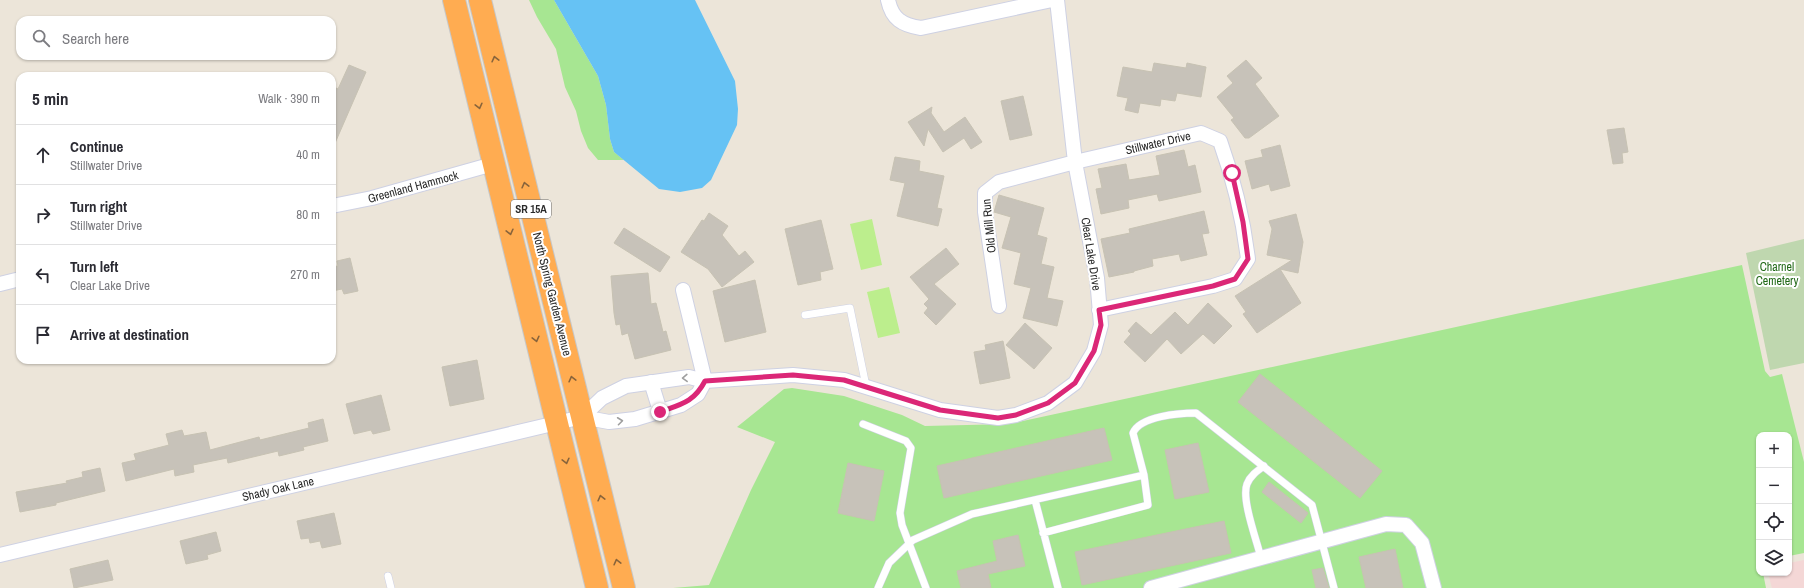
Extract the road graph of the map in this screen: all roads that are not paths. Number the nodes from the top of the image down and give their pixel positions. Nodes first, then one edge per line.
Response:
1 (454, 0) edge
2 (480, 0) edge
3 (888, 0) edge
4 (1052, 0) edge
5 (1057, 0) edge
6 (1075, 162) junction
7 (493, 164) junction
8 (336, 205) edge
9 (16, 280) edge
10 (0, 284) edge
11 (683, 290) dead end
12 (999, 306) dead end
13 (1099, 310) junction
14 (805, 315) dead end
15 (705, 381) junction
16 (651, 382) junction
17 (866, 386) junction
18 (660, 412) junction
19 (582, 417) junction
20 (556, 423) junction
21 (863, 424) dead end
22 (1264, 466) junction
23 (1144, 475) junction
24 (1035, 500) junction
25 (1044, 533) junction
26 (1322, 541) junction
27 (910, 544) junction
28 (0, 555) edge
29 (1261, 558) junction
30 (388, 576) dead end
31 (391, 588) edge
32 (596, 588) edge
33 (624, 588) edge
34 (878, 588) edge
35 (926, 588) edge
36 (1058, 588) edge
37 (1151, 588) edge
38 (1334, 588) edge
39 (1434, 588) edge

1 -> 7 highway, SR 15A
19 -> 2 highway, North Spring Garden Avenue / SR 15A
3 - 4 street
5 - 6 street, Clear Lake Drive
6 - 12 street, Old Mill Run
6 - 13 street, Clear Lake Drive
6 - 13 street, Stillwater Drive
7 - 8 street, Greenland Hammock
7 -> 20 highway, SR 15A
9 - 10 street
11 - 15 street
13 - 17 street, Clear Lake Drive
14 - 17 lane
15 -> 16 street, Clear Lake Drive
15 - 17 street, Clear Lake Drive
15 - 18 street
16 - 18 street
16 - 19 street, Clear Lake Drive
19 -> 18 street
19 - 20 street
33 -> 19 highway, North Spring Garden Avenue / SR 15A
20 - 28 street, Shady Oak Lane
20 -> 32 highway, SR 15A
21 - 27 lane
22 - 23 lane
22 - 26 lane
22 - 29 lane
23 - 24 lane
23 - 25 lane
24 - 25 lane
24 - 27 lane
25 - 36 lane
26 - 29 street
26 - 38 lane
26 - 39 street
27 - 34 lane
27 - 35 lane
29 - 37 street
30 - 31 lane

